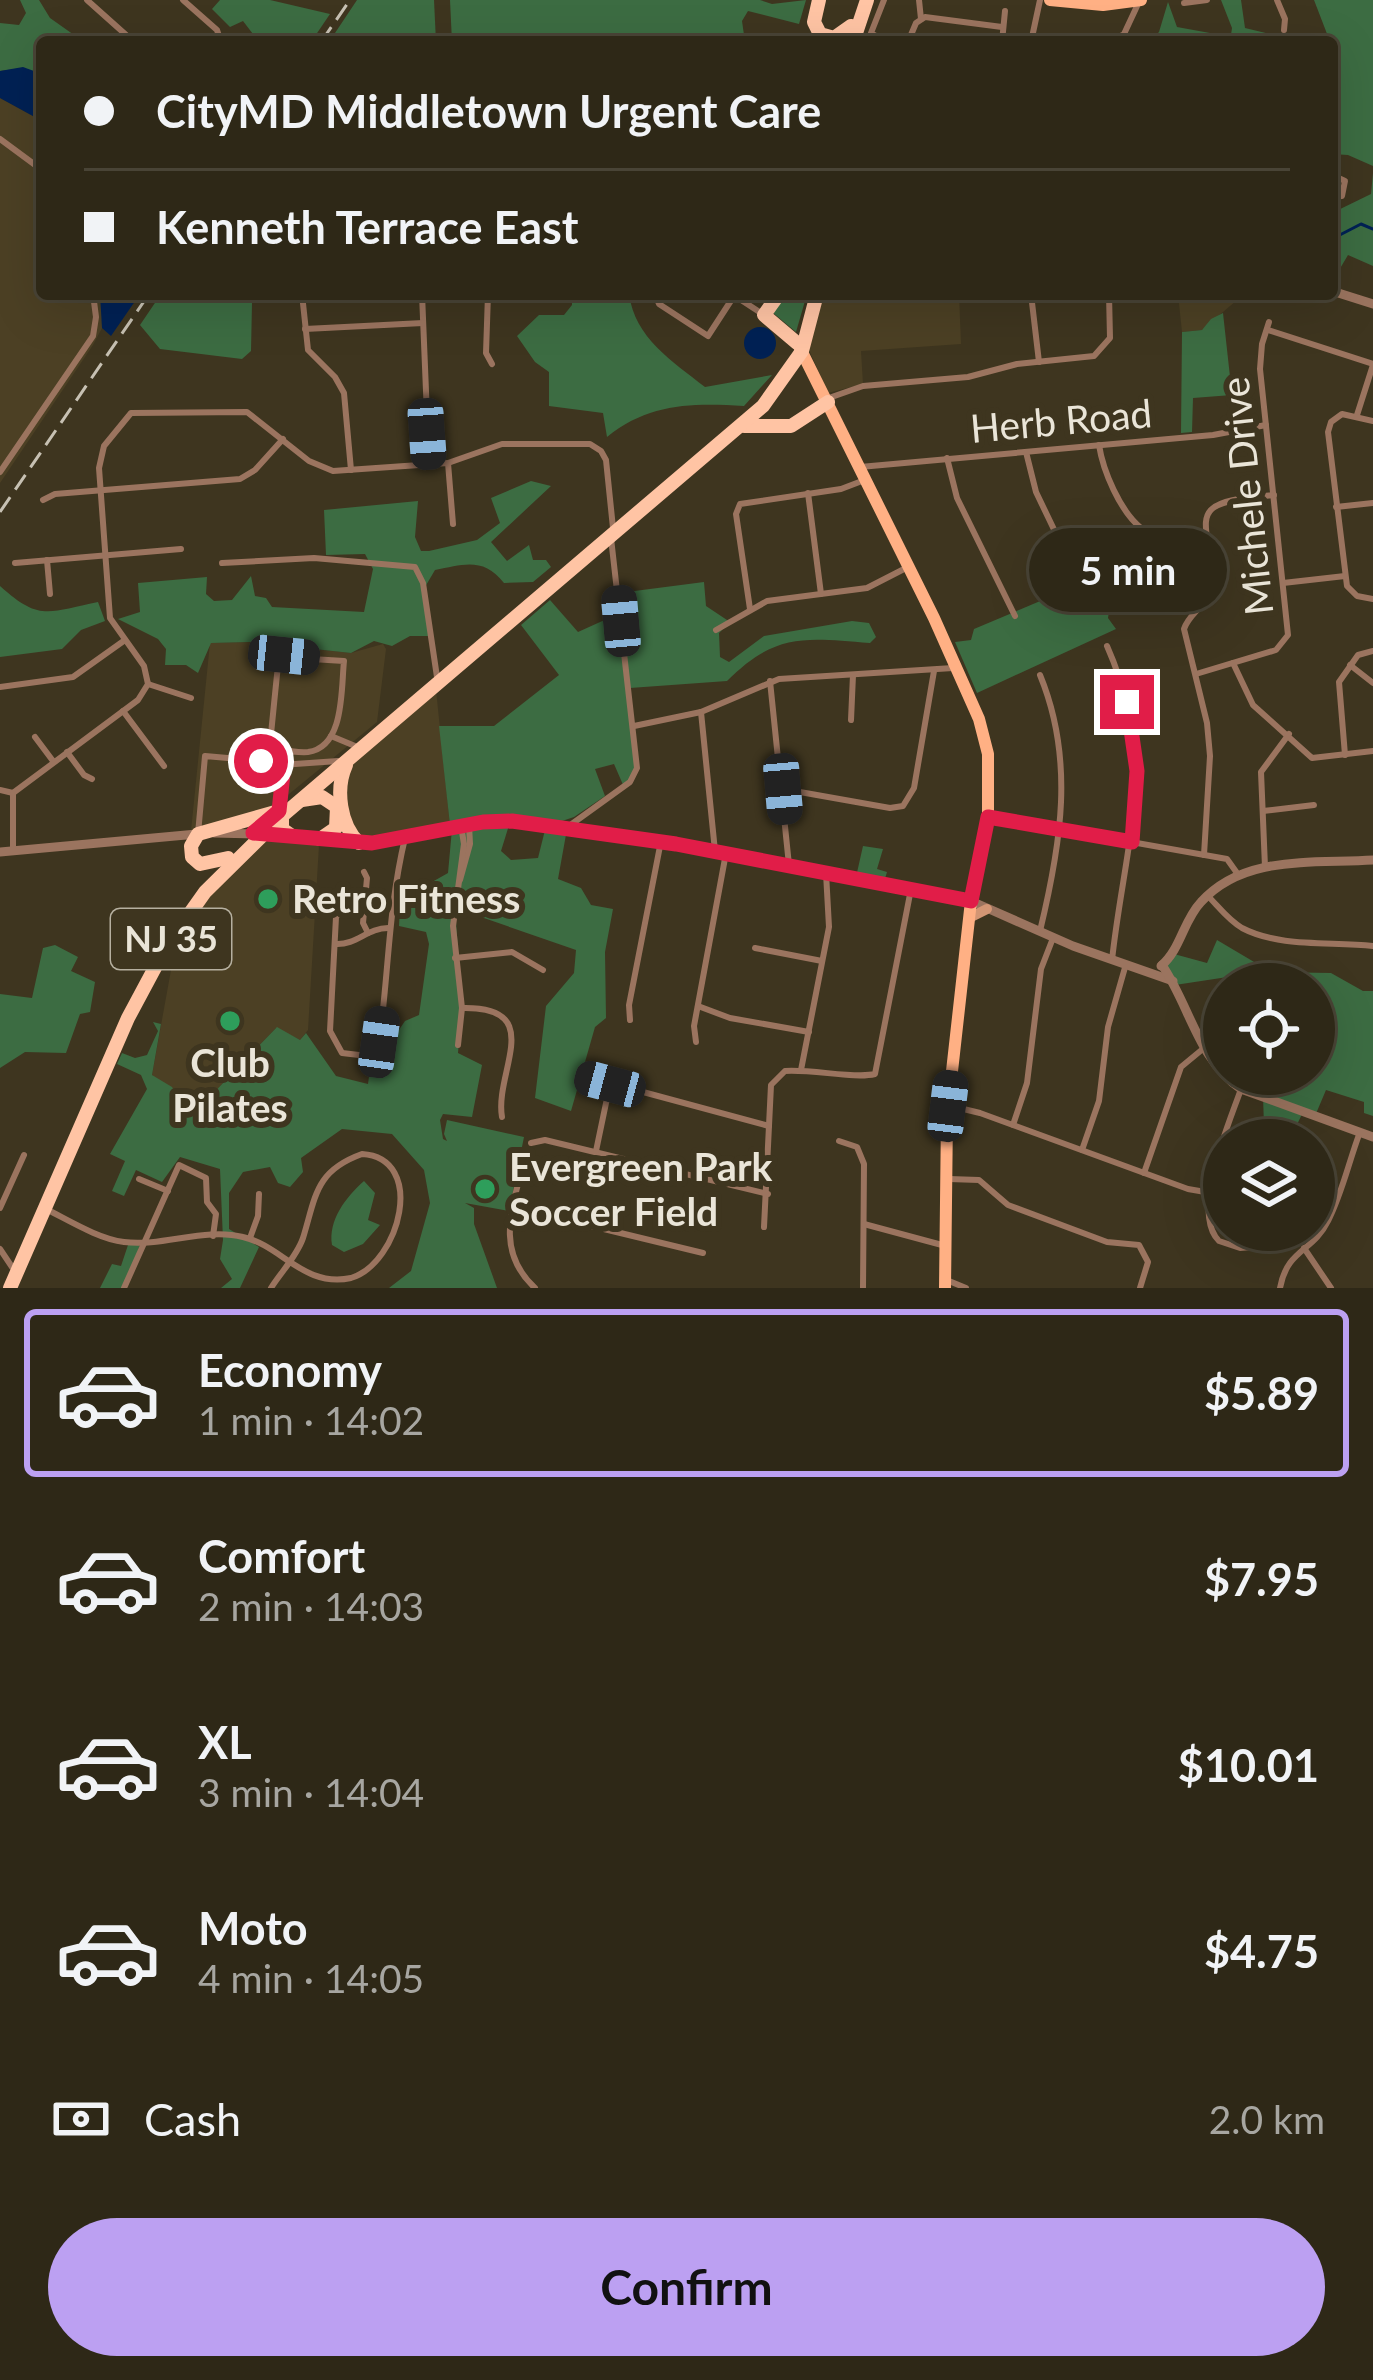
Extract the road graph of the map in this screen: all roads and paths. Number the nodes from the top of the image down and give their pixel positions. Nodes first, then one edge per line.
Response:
1 (87, 0) edge
2 (183, 0) edge
3 (817, 0) edge
4 (864, 0) edge
5 (884, 0) edge
6 (919, 0) edge
7 (1040, 0) edge
8 (1050, 0) edge
9 (1142, 0) edge
10 (1207, 0) edge
11 (1277, 0) edge
12 (1124, 3) junction
13 (1184, 3) dead end
14 (1005, 11) dead end
15 (921, 19) junction
16 (1128, 25) junction
17 (1002, 27) junction
18 (1284, 30) dead end
19 (127, 36) edge
20 (219, 36) edge
21 (818, 36) edge
22 (827, 36) edge
23 (850, 36) edge
24 (876, 36) edge
25 (911, 36) edge
26 (1002, 36) edge
27 (1032, 36) edge
28 (1120, 36) edge
29 (0, 139) edge
30 (36, 166) edge
31 (1338, 293) edge
32 (94, 300) edge
33 (302, 300) edge
34 (422, 300) edge
35 (488, 300) edge
36 (658, 300) edge
37 (730, 300) edge
38 (741, 300) edge
39 (775, 300) edge
40 (812, 300) edge
41 (1031, 300) edge
42 (1109, 300) edge
43 (1373, 304) edge
44 (764, 315) junction
45 (423, 323) junction
46 (304, 328) junction
47 (800, 347) junction
48 (1039, 362) junction
49 (492, 364) dead end
50 (1373, 365) edge
51 (827, 401) junction
52 (1357, 416) junction
53 (1373, 421) edge
54 (1266, 425) junction
55 (739, 428) junction
56 (283, 439) junction
57 (1099, 445) junction
58 (1026, 451) junction
59 (947, 458) junction
60 (448, 463) junction
61 (429, 464) junction
62 (351, 470) junction
63 (0, 472) edge
64 (863, 473) junction
65 (100, 490) junction
66 (808, 493) junction
67 (1274, 495) junction
68 (43, 500) dead end
69 (1373, 503) edge
70 (1336, 507) junction
71 (453, 524) dead end
72 (1141, 529) dead end
73 (612, 533) junction
74 (181, 549) dead end
75 (106, 556) junction
76 (47, 560) junction
77 (15, 563) dead end
78 (222, 563) dead end
79 (909, 567) junction
80 (1346, 576) junction
81 (1283, 583) junction
82 (1084, 592) dead end
83 (50, 594) dead end
84 (821, 594) junction
85 (1373, 599) edge
86 (751, 608) junction
87 (1016, 616) dead end
88 (716, 630) dead end
89 (125, 640) junction
90 (1107, 646) dead end
91 (1373, 651) edge
92 (1233, 663) junction
93 (1349, 665) junction
94 (957, 667) junction
95 (934, 671) junction
96 (1196, 674) junction
97 (853, 675) junction
98 (1040, 675) dead end
99 (437, 676) junction
100 (770, 682) junction
101 (1373, 683) edge
102 (148, 684) junction
103 (0, 687) edge
104 (191, 698) dead end
105 (123, 711) junction
106 (700, 712) junction
107 (851, 720) dead end
108 (634, 726) junction
109 (1289, 734) junction
110 (332, 736) junction
111 (35, 737) dead end
112 (270, 748) junction
113 (315, 750) junction
114 (67, 752) junction
115 (299, 752) junction
116 (1373, 752) edge
117 (342, 755) junction
118 (1345, 756) junction
119 (53, 761) junction
120 (268, 762) junction
121 (310, 763) junction
122 (284, 764) junction
123 (298, 764) junction
124 (164, 766) dead end
125 (92, 779) dead end
126 (316, 779) junction
127 (783, 789) junction
128 (0, 790) edge
129 (14, 794) junction
130 (297, 802) junction
131 (1314, 805) dead end
132 (1263, 811) junction
133 (280, 813) junction
134 (988, 817) junction
135 (465, 826) junction
136 (566, 828) junction
137 (1059, 830) junction
138 (226, 833) junction
139 (257, 833) junction
140 (198, 834) junction
141 (292, 836) junction
142 (405, 838) junction
143 (320, 839) junction
144 (661, 841) junction
145 (1132, 842) junction
146 (359, 843) junction
147 (13, 851) junction
148 (0, 852) edge
149 (721, 852) junction
150 (231, 855) junction
151 (1204, 855) junction
152 (1373, 860) edge
153 (789, 865) junction
154 (1265, 867) junction
155 (364, 872) dead end
156 (826, 873) junction
157 (1237, 873) junction
158 (911, 889) junction
159 (1208, 895) junction
160 (971, 901) junction
161 (987, 909) junction
162 (343, 910) dead end
163 (969, 918) junction
164 (388, 928) junction
165 (1040, 932) junction
166 (368, 934) junction
167 (1053, 938) junction
168 (335, 944) junction
169 (1373, 946) edge
170 (754, 948) dead end
171 (1172, 956) junction
172 (454, 958) junction
173 (1112, 959) junction
174 (822, 961) junction
175 (1126, 964) junction
176 (1162, 965) junction
177 (543, 970) dead end
178 (1150, 970) junction
179 (1173, 981) junction
180 (698, 1006) junction
181 (462, 1008) junction
182 (630, 1020) dead end
183 (809, 1032) junction
184 (379, 1042) dead end
185 (696, 1042) dead end
186 (458, 1045) dead end
187 (1203, 1046) edge
188 (1203, 1048) edge
189 (359, 1055) dead end
190 (801, 1070) junction
191 (580, 1076) dead end
192 (610, 1084) junction
193 (1258, 1095) edge
194 (948, 1106) junction
195 (502, 1117) dead end
196 (1013, 1125) junction
197 (769, 1126) junction
198 (1360, 1132) junction
199 (1373, 1137) edge
200 (839, 1141) dead end
201 (531, 1143) dead end
202 (1082, 1150) junction
203 (596, 1151) junction
204 (24, 1155) dead end
205 (523, 1165) dead end
206 (1144, 1173) junction
207 (140, 1179) dead end
208 (947, 1179) junction
209 (1203, 1191) edge
210 (167, 1192) junction
211 (1335, 1192) edge
212 (1338, 1193) junction
213 (259, 1194) dead end
214 (768, 1194) junction
215 (1335, 1201) edge
216 (513, 1207) junction
217 (0, 1208) edge
218 (44, 1208) junction
219 (864, 1224) junction
220 (764, 1227) dead end
221 (212, 1236) junction
222 (250, 1238) junction
223 (144, 1242) junction
224 (946, 1246) junction
225 (0, 1249) edge
226 (1300, 1251) edge
227 (1306, 1251) edge
228 (703, 1253) dead end
229 (287, 1263) junction
230 (12, 1267) junction
231 (351, 1278) junction
232 (945, 1284) edge
233 (126, 1287) edge
234 (6, 1288) edge
235 (271, 1288) edge
236 (354, 1288) edge
237 (535, 1288) edge
238 (862, 1288) edge
239 (966, 1288) edge
240 (1140, 1288) edge
241 (1280, 1288) edge
242 (1330, 1288) edge

1 - 19 street
2 - 20 street
3 - 21 highway
3 - 22 highway
4 - 23 highway
5 - 24 street
6 - 15 street
7 - 27 street
8 - 12 main road
9 - 12 main road
9 - 16 street
10 - 13 street
11 - 18 street
12 - 16 street
14 - 17 street
15 - 17 street
15 - 25 street
16 - 28 street
17 - 26 street
29 - 30 street
31 - 43 street
32 - 63 street
33 - 46 street
34 - 45 street
35 - 49 street
36 - 37 street
38 - 44 street
39 - 44 highway
40 - 47 highway, NJ 35
41 - 48 street
42 - 48 street
44 - 47 highway
45 - 46 street
45 - 61 street
46 - 62 street
47 - 51 main road
47 - 55 highway, NJ 35
47 - 73 highway, NJ 35
48 - 51 street
50 - 52 street
50 - 54 street, Michele Drive
51 - 55 highway
51 - 64 main road
52 - 53 street
52 - 70 street
54 - 57 street, Herb Road
54 - 67 street, Michele Drive
55 - 73 highway, NJ 35
56 - 62 street
56 - 65 street
56 - 65 street
57 - 58 street, Herb Road
57 - 72 street
58 - 59 street, Herb Road
58 - 82 street
59 - 64 street, Herb Road
59 - 87 street
60 - 61 street
60 - 71 street
60 - 73 street
61 - 62 street
64 - 66 street, Herb Road
64 - 79 main road
65 - 68 street
65 - 75 street
66 - 84 street
66 - 86 street, Herb Road
67 - 81 street, Michele Drive
67 - 96 street
69 - 70 street
70 - 80 street
73 - 99 highway, NJ 35
73 - 108 street
73 - 117 highway, NJ 35
74 - 75 street
75 - 76 street
75 - 89 street
76 - 77 street
76 - 83 street
78 - 99 street
79 - 84 street
79 - 94 main road
80 - 81 street
80 - 85 street
81 - 92 street, Michele Drive
84 - 86 street
86 - 88 street
89 - 102 street
89 - 103 street
90 - 145 street
91 - 93 street
92 - 96 street, Michele Drive
92 - 109 street
93 - 101 street
93 - 118 street
94 - 95 street
94 - 134 main road
95 - 97 street
95 - 127 street
96 - 151 street
97 - 100 street
97 - 107 street
98 - 137 street
99 - 117 highway, NJ 35
100 - 106 street
100 - 127 street
102 - 104 street
102 - 105 street
105 - 114 street
105 - 124 street
106 - 108 street
106 - 149 street
108 - 136 street
109 - 118 street
109 - 132 street
110 - 112 street
110 - 113 street
110 - 117 street
111 - 119 street
112 - 115 street
112 - 120 street
113 - 115 street
113 - 117 street
114 - 119 street
114 - 125 street
115 - 123 street
116 - 118 street
117 - 121 street
117 - 126 highway, NJ 35
117 - 130 highway, NJ 35
117 - 146 highway
119 - 129 street
120 - 122 street
120 - 140 street
121 - 123 street
121 - 126 street
122 - 123 street
122 - 133 street
126 - 133 highway, NJ 35
127 - 153 street
128 - 129 street
129 - 147 street
130 - 133 highway, NJ 35
130 - 143 highway
131 - 132 street
132 - 154 street
133 - 139 highway, NJ 35
133 - 140 highway
133 - 141 highway
134 - 137 street
134 - 160 main road
135 - 136 street
135 - 142 street
135 - 172 street
136 - 144 street
137 - 145 street
137 - 165 street
138 - 139 street
138 - 140 street
138 - 150 highway
139 - 141 street
139 - 150 highway, NJ 35
139 - 218 highway, NJ 35
140 - 147 street
140 - 150 highway
141 - 143 street
142 - 146 street
142 - 164 street
143 - 146 street
144 - 149 street
144 - 182 street
145 - 151 street
145 - 173 street
147 - 148 street
149 - 153 street
149 - 180 street
150 - 230 highway, NJ 35
151 - 157 street
152 - 154 street
153 - 156 street
154 - 157 street
155 - 166 street
156 - 158 street
156 - 174 street
157 - 159 street
158 - 160 street
158 - 190 street
159 - 169 street
159 - 171 street
160 - 161 street
160 - 163 main road
161 - 163 main road
161 - 165 street
162 - 168 street
163 - 194 main road
164 - 166 street
164 - 184 street
165 - 167 street
166 - 168 street
167 - 173 street
167 - 196 street
168 - 189 street
170 - 174 street
171 - 176 street
171 - 179 street
172 - 177 street
172 - 181 street
173 - 175 street
174 - 183 street
175 - 178 street
175 - 202 street
176 - 178 street
176 - 179 street
178 - 179 street
179 - 187 street
180 - 183 street
180 - 185 street
181 - 186 street
181 - 195 street
183 - 190 street
188 - 206 street
190 - 197 street
191 - 192 street
192 - 197 street
192 - 203 street
193 - 198 street
194 - 196 street
194 - 208 main road
196 - 202 street
197 - 214 street
198 - 199 street
198 - 212 street
200 - 219 street
201 - 203 street
202 - 206 street
203 - 214 street
204 - 217 street
205 - 216 street
206 - 209 street
207 - 210 street
208 - 224 main road
208 - 240 street
210 - 221 street
210 - 223 street
211 - 212 street
212 - 215 street
213 - 222 street
214 - 220 street
216 - 228 street
216 - 237 street
218 - 223 street
218 - 234 highway, NJ 35
219 - 224 street
219 - 238 street
221 - 222 street
221 - 223 street
222 - 229 street
223 - 233 street
224 - 232 main road
225 - 230 street
226 - 241 street
227 - 242 street
229 - 231 street
229 - 231 street
229 - 235 street
230 - 234 highway, NJ 35
231 - 236 street
232 - 239 street

